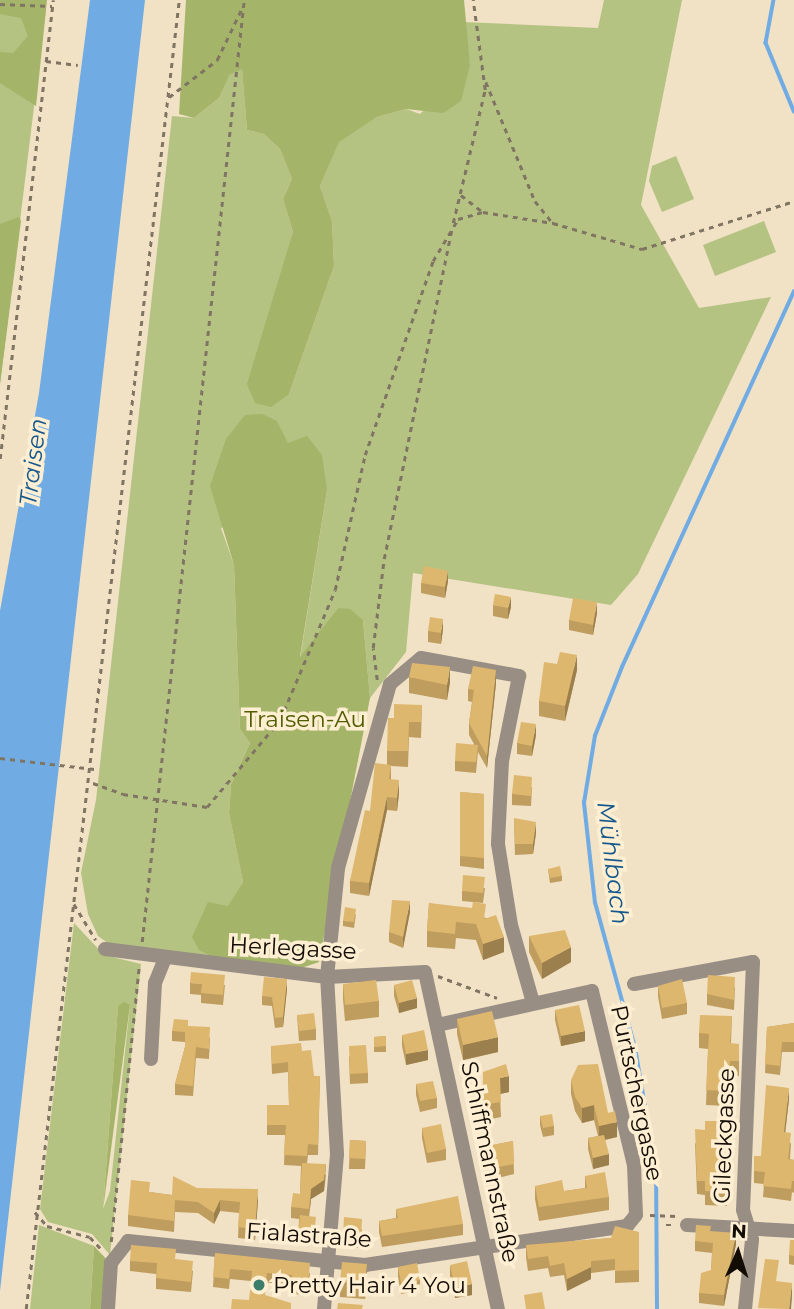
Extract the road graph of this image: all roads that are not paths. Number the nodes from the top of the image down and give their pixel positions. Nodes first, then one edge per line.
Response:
1 (105, 949) road end
2 (164, 961) junction
3 (327, 977) junction
4 (634, 984) dead end
5 (526, 1005) junction
6 (438, 1025) junction
7 (151, 1059) dead end
8 (687, 1225) dead end
9 (747, 1227) junction
10 (794, 1231) edge
11 (485, 1246) junction
12 (328, 1262) junction
13 (108, 1309) edge
14 (324, 1309) edge
15 (498, 1309) edge
16 (745, 1309) edge

1 - 2 street, Herlegasse
2 - 3 street, Herlegasse
2 - 7 street
3 - 5 street
3 - 6 street, Herlegasse
3 - 12 street
4 - 9 street, Gileckgasse
5 - 6 street
5 - 11 street, Purtschergasse
6 - 11 street, Schiffmannstraße
8 - 9 street
9 - 10 street
9 - 16 street, Gileckgasse
11 - 12 street, Fialastraße
11 - 15 street, Schiffmannstraße
12 - 13 street, Fialastraße
12 - 14 street

